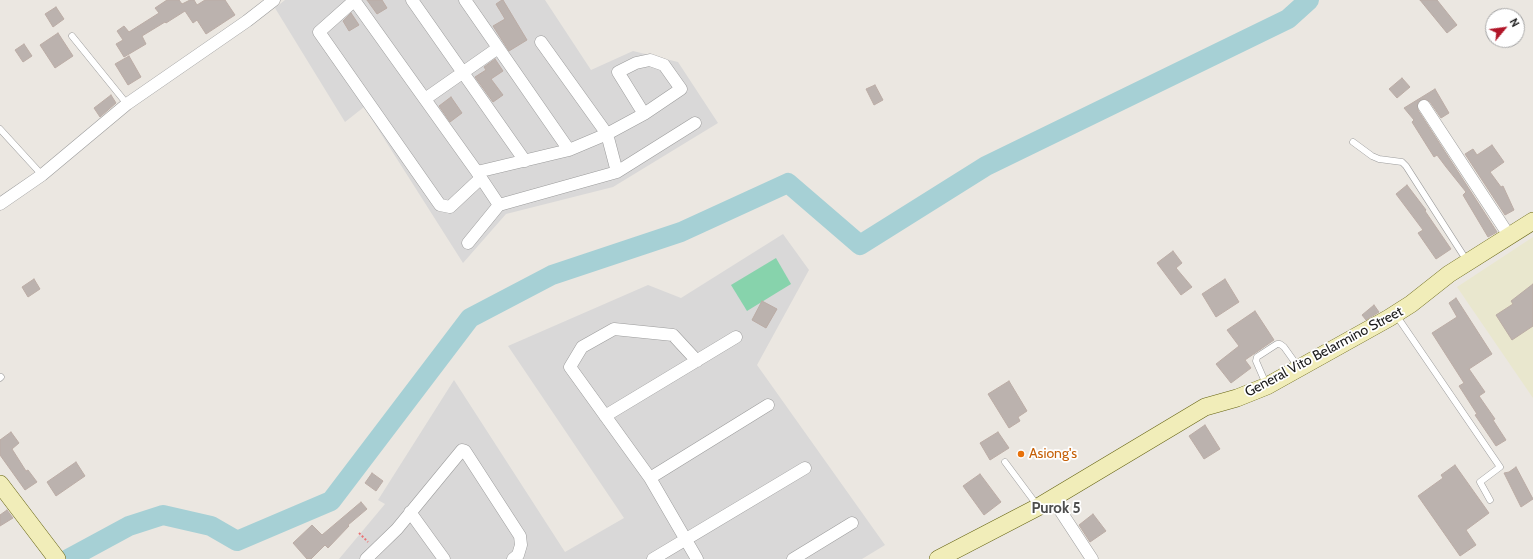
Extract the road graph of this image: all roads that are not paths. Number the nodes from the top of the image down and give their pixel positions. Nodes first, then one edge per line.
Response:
1 (274, 0) edge
2 (354, 0) edge
3 (412, 0) edge
4 (465, 0) edge
5 (72, 36) dead end
6 (541, 42) dead end
7 (498, 48) junction
8 (462, 73) junction
9 (425, 100) junction
10 (127, 104) junction
11 (1424, 106) dead end
12 (644, 114) junction
13 (695, 123) dead end
14 (0, 129) edge
15 (607, 134) junction
16 (1353, 142) dead end
17 (569, 150) junction
18 (525, 162) junction
19 (617, 172) junction
20 (42, 175) junction
21 (479, 175) junction
22 (2, 200) edge
23 (499, 205) junction
24 (1533, 221) edge
25 (1510, 237) junction
26 (468, 243) dead end
27 (1468, 262) junction
28 (1396, 314) junction
29 (736, 337) dead end
30 (697, 361) junction
31 (1299, 368) junction
32 (1267, 386) junction
33 (768, 405) dead end
34 (605, 416) junction
35 (1005, 462) dead end
36 (805, 468) dead end
37 (650, 478) junction
38 (0, 484) edge
39 (1490, 500) dead end
40 (1045, 502) junction
41 (410, 512) junction
42 (852, 523) dead end
43 (685, 540) junction
44 (54, 555) edge
45 (366, 559) edge
46 (444, 559) edge
47 (513, 559) edge
48 (653, 559) edge
49 (697, 559) edge
50 (793, 559) edge
51 (938, 559) edge
52 (1092, 559) edge

1 - 10 street
2 - 9 street
2 - 21 street
3 - 8 street
4 - 7 street
5 - 10 lane
6 - 15 street
7 - 8 street
7 - 17 street
8 - 9 street
8 - 18 street
9 - 21 street
10 - 20 street
11 - 25 street
12 - 12 street
12 - 15 street
13 - 19 street
14 - 20 lane
15 - 17 street
15 - 19 street
16 - 27 lane
17 - 18 street
18 - 21 street
19 - 23 street
20 - 22 street
21 - 23 street
23 - 26 street
24 - 25 street, General Vito Belarmino Street
25 - 27 street, General Vito Belarmino Street
27 - 28 street, General Vito Belarmino Street
28 - 31 street, General Vito Belarmino Street
28 - 39 lane
29 - 30 street
30 - 34 street
30 - 34 street
31 - 32 street, General Vito Belarmino Street
31 - 32 lane
32 - 40 street, General Vito Belarmino Street
33 - 37 street
34 - 37 street
35 - 40 lane
36 - 43 street
37 - 43 street
38 - 44 street
40 - 51 street, General Vito Belarmino Street
40 - 52 street
41 - 45 street
41 - 46 street
41 - 47 street
42 - 50 street
43 - 48 street
43 - 49 street

